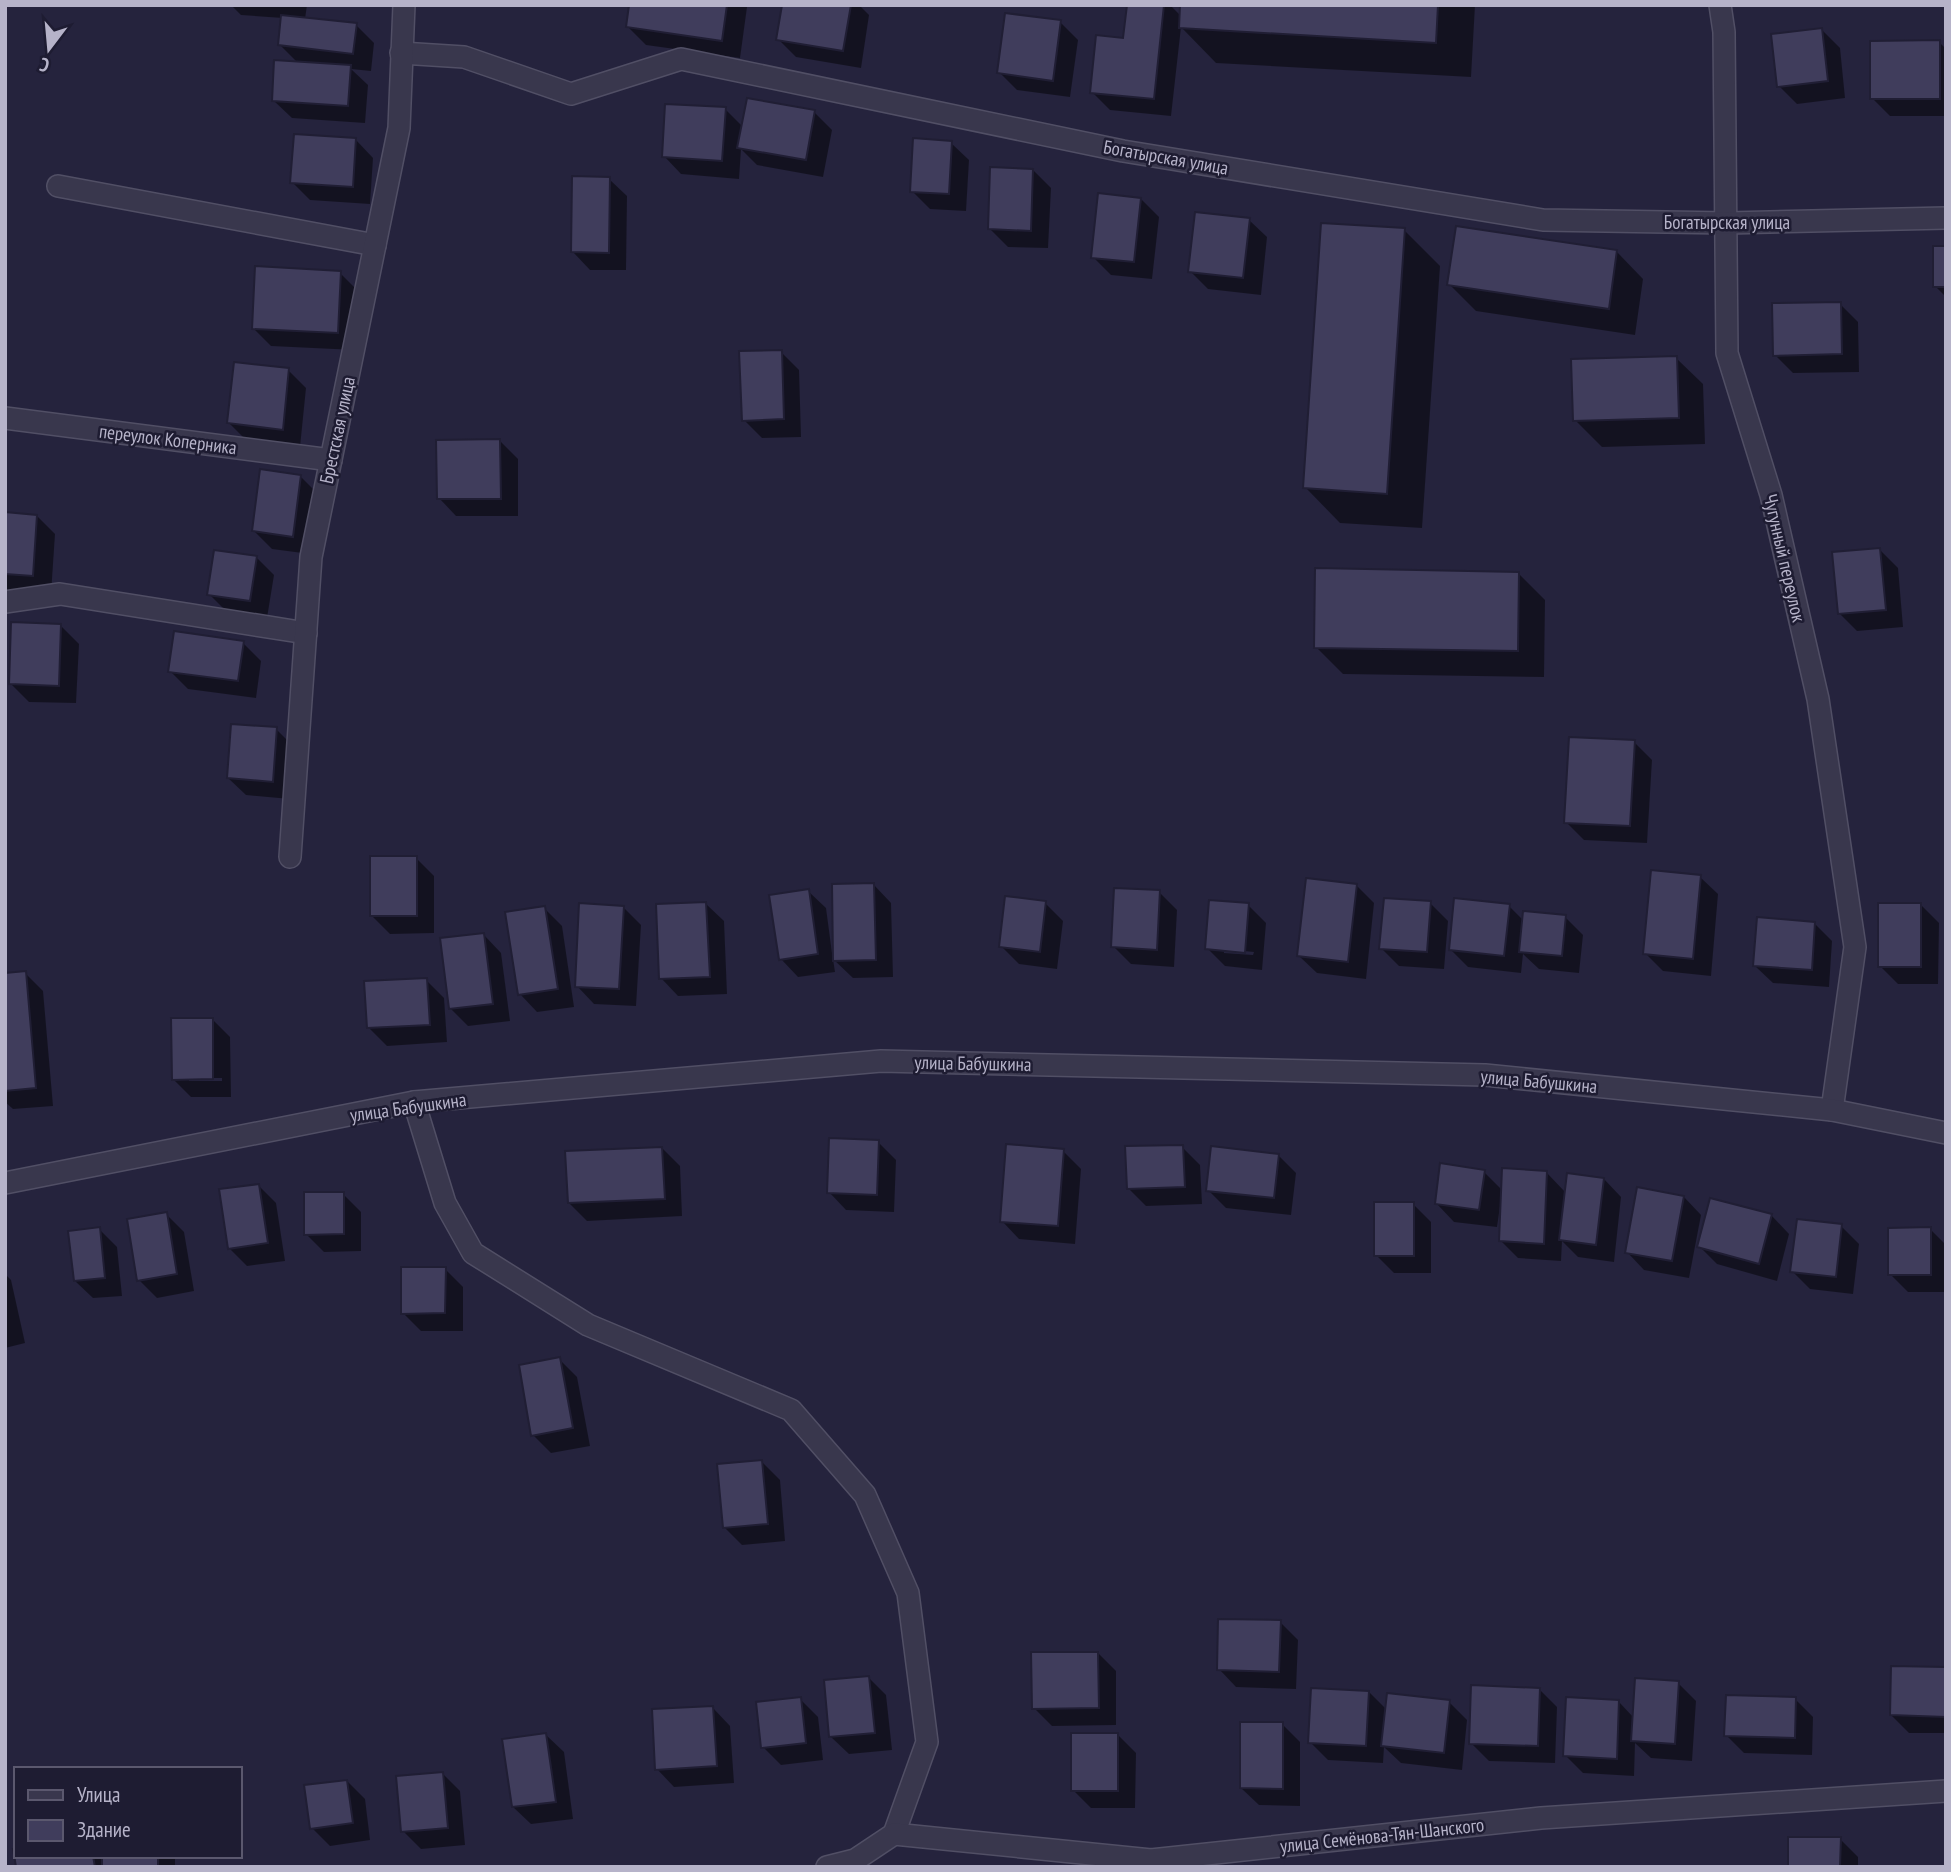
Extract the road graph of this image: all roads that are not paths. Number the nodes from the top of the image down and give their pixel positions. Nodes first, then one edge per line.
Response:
1 (404, 5) edge
2 (1720, 5) edge
3 (401, 53) junction
4 (58, 186) dead end
5 (1946, 218) edge
6 (1728, 223) junction
7 (375, 245) junction
8 (5, 418) edge
9 (331, 460) junction
10 (5, 602) edge
11 (306, 633) junction
12 (290, 857) dead end
13 (414, 1102) junction
14 (1832, 1110) junction
15 (1946, 1133) edge
16 (5, 1183) edge
17 (1946, 1791) edge
18 (894, 1834) junction
19 (827, 1867) edge

1 - 3 street, Брестская улица
2 - 6 street, Чугунный переулок
3 - 6 street, Богатырская улица
3 - 7 street, Брестская улица
4 - 7 street
5 - 6 street, Богатырская улица
6 - 14 street, Чугунный переулок
7 - 9 street, Брестская улица
8 - 9 street, переулок Коперника
9 - 11 street, Брестская улица
10 - 11 street
11 - 12 street, Брестская улица
13 - 14 street, улица Бабушкина
13 - 16 street, улица Бабушкина
13 - 18 street
14 - 15 street, улица Бабушкина
17 - 18 street, улица Семёнова-Тян-Шанского
18 - 19 street

